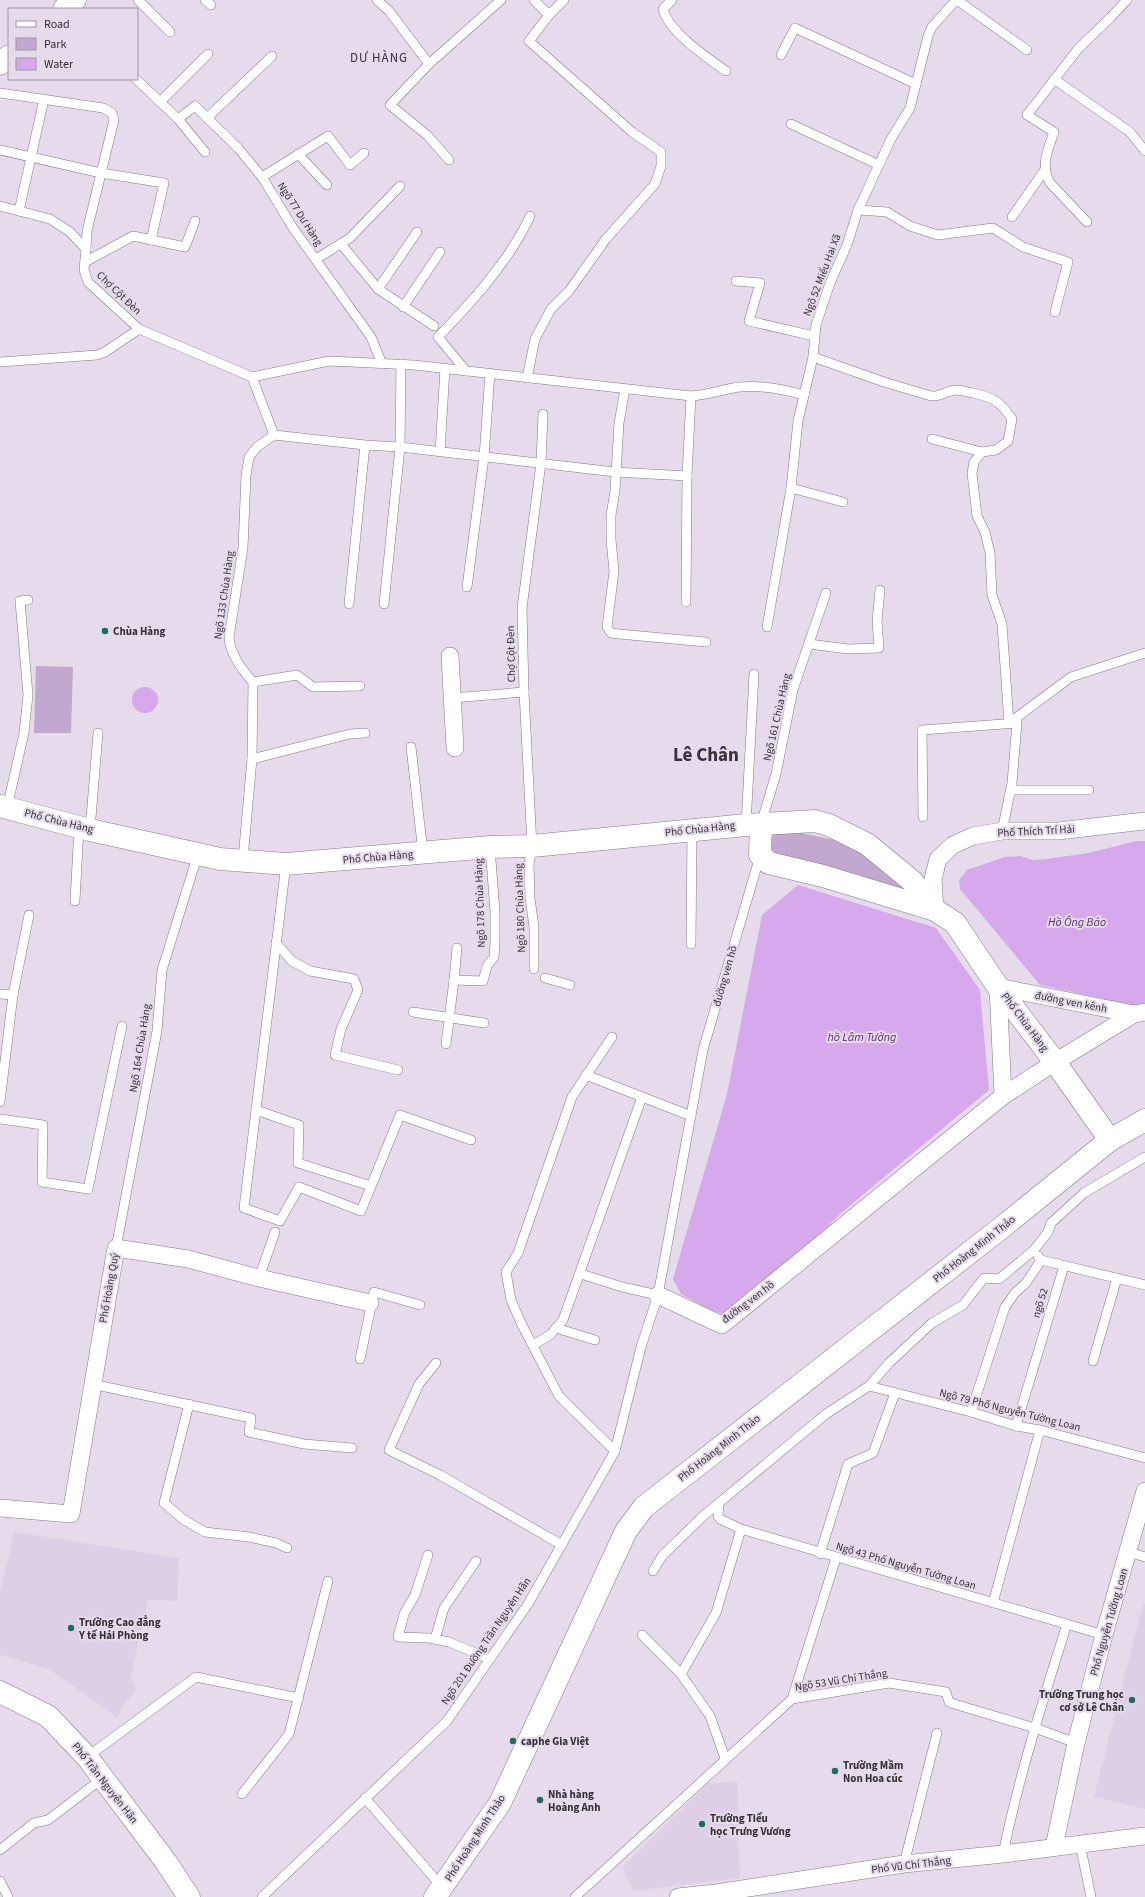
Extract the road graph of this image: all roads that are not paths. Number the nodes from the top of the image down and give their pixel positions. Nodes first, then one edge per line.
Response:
1 (138, 0) edge
2 (377, 0) edge
3 (500, 0) edge
4 (534, 0) edge
5 (564, 0) edge
6 (672, 0) edge
7 (957, 0) edge
8 (1127, 0) edge
9 (549, 16) junction
10 (170, 32) dead end
11 (1027, 50) dead end
12 (208, 54) dead end
13 (781, 55) dead end
14 (272, 56) dead end
15 (8, 57) edge
16 (0, 64) edge
17 (429, 64) junction
18 (726, 71) dead end
19 (1054, 78) junction
20 (137, 80) edge
21 (916, 84) junction
22 (0, 93) edge
23 (44, 99) junction
24 (160, 102) junction
25 (207, 118) junction
26 (178, 119) junction
27 (791, 124) dead end
28 (0, 150) edge
29 (1145, 151) edge
30 (205, 152) dead end
31 (364, 153) dead end
32 (298, 154) junction
33 (30, 157) junction
34 (449, 160) dead end
35 (879, 166) junction
36 (1044, 171) junction
37 (101, 173) junction
38 (262, 177) junction
39 (327, 185) dead end
40 (400, 186) dead end
41 (0, 206) edge
42 (858, 210) junction
43 (19, 211) junction
44 (530, 216) dead end
45 (1012, 218) dead end
46 (195, 221) dead end
47 (1087, 222) dead end
48 (417, 232) dead end
49 (151, 240) junction
50 (341, 244) junction
51 (86, 249) junction
52 (440, 252) dead end
53 (316, 259) junction
54 (84, 262) junction
55 (736, 281) dead end
56 (378, 289) junction
57 (403, 307) junction
58 (1055, 312) dead end
59 (434, 326) dead end
60 (139, 329) junction
61 (814, 336) junction
62 (813, 357) junction
63 (0, 362) edge
64 (382, 364) junction
65 (401, 364) junction
66 (445, 368) junction
67 (466, 371) junction
68 (490, 373) junction
69 (252, 377) junction
70 (527, 378) junction
71 (626, 389) junction
72 (804, 395) junction
73 (691, 396) junction
74 (543, 414) dead end
75 (274, 435) junction
76 (932, 439) dead end
77 (366, 445) junction
78 (400, 447) junction
79 (440, 452) junction
80 (982, 452) junction
81 (484, 457) junction
82 (541, 463) junction
83 (615, 472) junction
84 (687, 476) junction
85 (791, 488) junction
86 (843, 502) dead end
87 (467, 587) dead end
88 (880, 590) dead end
89 (826, 593) dead end
90 (28, 600) dead end
91 (686, 602) dead end
92 (349, 604) dead end
93 (384, 604) dead end
94 (767, 627) dead end
95 (706, 642) dead end
96 (809, 644) junction
97 (1145, 652) edge
98 (450, 656) dead end
99 (754, 674) dead end
100 (253, 682) junction
101 (360, 686) dead end
102 (524, 692) junction
103 (452, 698) junction
104 (1009, 723) junction
105 (98, 733) dead end
106 (365, 733) dead end
107 (411, 747) dead end
108 (455, 748) dead end
109 (252, 759) junction
110 (1011, 790) junction
111 (1089, 790) dead end
112 (4, 807) edge
113 (923, 817) dead end
114 (1145, 821) edge
115 (753, 825) junction
116 (85, 828) junction
117 (692, 830) junction
118 (1002, 831) junction
119 (532, 846) junction
120 (490, 847) junction
121 (424, 853) junction
122 (198, 854) junction
123 (760, 855) junction
124 (243, 859) junction
125 (286, 864) junction
126 (75, 901) dead end
127 (935, 910) junction
128 (29, 914) dead end
129 (276, 943) junction
130 (691, 944) dead end
131 (457, 948) dead end
132 (534, 969) dead end
133 (545, 978) dead end
134 (454, 980) junction
135 (570, 985) dead end
136 (998, 987) junction
137 (0, 994) edge
138 (13, 995) junction
139 (413, 1012) dead end
140 (1139, 1013) edge
141 (451, 1017) junction
142 (484, 1023) dead end
143 (122, 1026) dead end
144 (612, 1038) dead end
145 (446, 1044) dead end
146 (1055, 1062) junction
147 (398, 1070) dead end
148 (586, 1075) junction
149 (1003, 1096) junction
150 (642, 1097) junction
151 (0, 1102) edge
152 (256, 1110) junction
153 (690, 1116) junction
154 (0, 1119) edge
155 (1145, 1120) edge
156 (471, 1140) dead end
157 (1110, 1140) junction
158 (1145, 1157) edge
159 (371, 1186) junction
160 (275, 1232) dead end
161 (116, 1248) junction
162 (1034, 1250) junction
163 (1041, 1260) junction
164 (1064, 1266) junction
165 (581, 1274) junction
166 (259, 1278) junction
167 (1117, 1278) junction
168 (1145, 1285) edge
169 (658, 1296) junction
170 (370, 1303) junction
171 (420, 1305) dead end
172 (556, 1328) junction
173 (595, 1340) dead end
174 (533, 1345) junction
175 (360, 1359) dead end
176 (1093, 1361) dead end
177 (436, 1363) dead end
178 (92, 1384) junction
179 (869, 1386) junction
180 (895, 1393) junction
181 (189, 1404) junction
182 (971, 1412) junction
183 (1016, 1426) junction
184 (1040, 1430) junction
185 (352, 1448) dead end
186 (615, 1450) junction
187 (1145, 1458) edge
188 (1145, 1491) edge
189 (719, 1503) junction
190 (0, 1508) edge
191 (741, 1529) junction
192 (562, 1545) junction
193 (288, 1548) dead end
194 (1128, 1552) junction
195 (820, 1554) junction
196 (428, 1555) dead end
197 (1145, 1557) edge
198 (836, 1558) junction
199 (476, 1561) dead end
200 (653, 1571) dead end
201 (328, 1581) dead end
202 (993, 1602) junction
203 (1068, 1624) junction
204 (642, 1635) dead end
205 (1104, 1635) junction
206 (435, 1639) junction
207 (490, 1659) junction
208 (681, 1674) junction
209 (0, 1692) edge
210 (299, 1698) junction
211 (792, 1699) junction
212 (1035, 1728) junction
213 (937, 1733) dead end
214 (1076, 1743) junction
215 (87, 1757) junction
216 (725, 1758) junction
217 (103, 1778) junction
218 (242, 1794) dead end
219 (365, 1798) junction
220 (1145, 1836) edge
221 (1080, 1844) junction
222 (1054, 1847) junction
223 (0, 1850) edge
224 (1003, 1854) junction
225 (904, 1864) junction
226 (0, 1881) edge
227 (439, 1892) edge
228 (717, 1895) edge
229 (8, 1897) edge
230 (189, 1897) edge
231 (262, 1897) edge
232 (574, 1897) edge
233 (678, 1897) edge
234 (1090, 1897) edge

1 - 10 lane
2 - 17 lane
3 - 17 lane
4 - 9 lane
5 - 9 lane
6 - 18 lane
7 - 11 lane
7 - 21 lane, Ngõ 52 Miếu Hai Xã
8 - 19 lane
9 - 70 lane
12 - 24 lane
13 - 21 lane
14 - 25 lane
15 - 16 street
17 - 34 lane
19 - 29 lane
19 - 36 lane
20 - 24 lane
21 - 35 lane, Ngõ 52 Miếu Hai Xã
22 - 23 lane, Chợ Cột Đèn
23 - 33 lane
23 - 37 lane, Chợ Cột Đèn
24 - 26 lane
25 - 26 lane, Ngõ 77 Dư Hàng
25 - 38 lane, Ngõ 77 Dư Hàng
26 - 30 lane
27 - 35 lane
28 - 33 lane
31 - 32 lane
32 - 38 lane
32 - 39 lane
33 - 37 lane
33 - 43 lane
35 - 42 lane, Ngõ 52 Miếu Hai Xã
36 - 45 lane
36 - 47 lane
37 - 49 lane
37 - 51 lane, Chợ Cột Đèn
38 - 53 lane, Ngõ 77 Dư Hàng
40 - 50 lane
41 - 43 lane
42 - 58 lane
42 - 61 lane, Ngõ 52 Miếu Hai Xã
43 - 51 lane
44 - 67 lane
46 - 49 lane
48 - 56 lane
49 - 54 lane
50 - 53 lane
50 - 56 lane
51 - 54 lane, Chợ Cột Đèn
52 - 57 lane
53 - 64 lane, Ngõ 77 Dư Hàng
54 - 60 lane, Chợ Cột Đèn
55 - 61 lane
56 - 57 lane
57 - 59 lane
60 - 63 lane
60 - 69 lane, Chợ Cột Đèn
61 - 62 lane, Ngõ 52 Miếu Hai Xã
62 - 72 lane, Ngõ 52 Miếu Hai Xã
62 - 80 lane
64 - 65 lane
64 - 69 lane
65 - 66 lane
65 - 78 lane
66 - 67 lane
66 - 79 lane
67 - 68 lane
68 - 70 lane
68 - 81 lane
69 - 75 lane
70 - 71 lane
71 - 73 lane
71 - 83 lane
72 - 73 lane
72 - 85 lane, Ngõ 52 Miếu Hai Xã
73 - 84 lane
74 - 82 lane, Chợ Cột Đèn
75 - 77 lane
75 - 100 lane, Ngõ 133 Chùa Hàng
76 - 80 lane
77 - 78 lane
77 - 92 lane
78 - 79 lane
78 - 93 lane
79 - 81 lane
80 - 104 lane
81 - 82 lane
81 - 87 lane
82 - 83 lane
82 - 102 lane, Chợ Cột Đèn
83 - 84 lane
83 - 95 lane
84 - 91 lane
85 - 86 lane
85 - 94 lane, Ngõ 52 Miếu Hai Xã
88 - 96 lane
89 - 96 lane, Ngõ 161 Chùa Hàng
90 - 112 lane
96 - 115 lane, Ngõ 161 Chùa Hàng
97 - 104 lane
98 - 103 street
99 - 115 lane
100 - 101 lane
100 - 109 lane
102 - 103 lane
102 - 119 lane, Chợ Cột Đèn
103 - 108 street
104 - 110 lane
104 - 113 lane
105 - 116 lane
106 - 109 lane
107 - 121 lane
109 - 124 lane
110 - 111 lane
110 - 118 lane
112 - 116 street, Phố Chùa Hàng
114 - 118 street, Phố Thích Trí Hải
115 - 117 street, Phố Chùa Hàng
115 - 123 street
115 - 127 street, Phố Chùa Hàng
116 - 122 street, Phố Chùa Hàng
116 - 126 lane
117 - 119 street, Phố Chùa Hàng
117 - 130 lane
118 - 127 street, Phố Thích Trí Hải
119 - 120 street, Phố Chùa Hàng
119 - 132 lane, Ngõ 180 Chùa Hàng
120 - 121 street, Phố Chùa Hàng
120 - 134 lane, Ngõ 178 Chùa Hàng
121 - 125 street, Phố Chùa Hàng
122 - 124 street, Phố Chùa Hàng
122 - 161 lane, Ngõ 164 Chùa Hàng
123 - 127 street, Phố Chùa Hàng
123 - 153 lane, đường ven hồ
124 - 125 street, Phố Chùa Hàng
125 - 129 lane
127 - 136 street, Phố Chùa Hàng
128 - 138 lane
129 - 147 lane
129 - 152 lane
131 - 134 lane
133 - 135 lane
134 - 141 lane
136 - 140 street, đường ven kênh
136 - 146 street, Phố Chùa Hàng
136 - 149 street
137 - 138 lane
138 - 151 lane
139 - 141 lane
140 - 146 street
141 - 142 lane
141 - 145 lane
143 - 154 lane
144 - 148 lane
146 - 149 street
146 - 157 street, Phố Chùa Hàng
148 - 150 lane
148 - 174 lane
149 - 169 street, đường ven hồ
150 - 153 lane
150 - 165 lane
152 - 159 lane
152 - 159 lane
153 - 169 lane, đường ven hồ
155 - 157 street, Phố Hoàng Minh Thảo
156 - 159 lane
157 - 227 street, Phố Hoàng Minh Thảo
158 - 162 lane
160 - 166 lane
161 - 166 street, Phố Hoàng Quý
161 - 178 street, Phố Hoàng Quý
162 - 163 lane
162 - 179 lane
163 - 164 lane
163 - 182 lane
164 - 167 lane
164 - 183 lane, ngõ 52
165 - 169 lane
165 - 172 lane
166 - 170 street, Phố Hoàng Quý
167 - 168 lane
167 - 176 lane
169 - 186 lane, Ngõ 201 Đường Trần Nguyên Hãn
170 - 171 lane
170 - 175 lane
172 - 173 lane
172 - 174 lane
174 - 186 lane
177 - 192 lane
178 - 181 lane
178 - 190 street, Phố Hoàng Quý
179 - 180 lane, Ngõ 79 Phố Nguyễn Tường Loan
179 - 189 lane
180 - 182 lane, Ngõ 79 Phố Nguyễn Tường Loan
180 - 195 lane
181 - 185 lane
181 - 193 lane
182 - 183 lane, Ngõ 79 Phố Nguyễn Tường Loan
183 - 184 lane, Ngõ 79 Phố Nguyễn Tường Loan
184 - 187 lane, Ngõ 79 Phố Nguyễn Tường Loan
184 - 202 lane
186 - 192 lane, Ngõ 201 Đường Trần Nguyên Hãn
188 - 194 street, Phố Nguyễn Tường Loan
189 - 191 lane, Ngõ 43 Phố Nguyễn Tường Loan
189 - 200 lane
191 - 195 lane, Ngõ 43 Phố Nguyễn Tường Loan
191 - 208 lane
192 - 207 lane, Ngõ 201 Đường Trần Nguyên Hãn
194 - 197 lane
194 - 205 street, Phố Nguyễn Tường Loan
195 - 198 lane, Ngõ 43 Phố Nguyễn Tường Loan
196 - 206 lane
198 - 202 lane, Ngõ 43 Phố Nguyễn Tường Loan
198 - 211 lane
199 - 206 lane
201 - 210 lane
202 - 203 lane, Ngõ 43 Phố Nguyễn Tường Loan
203 - 205 lane, Ngõ 43 Phố Nguyễn Tường Loan
203 - 212 lane
204 - 208 lane
205 - 214 street, Phố Nguyễn Tường Loan
206 - 207 lane
207 - 219 lane, Ngõ 201 Đường Trần Nguyên Hãn
208 - 216 lane
209 - 215 street, Phố Trần Nguyên Hãn
210 - 215 lane
210 - 218 lane
211 - 212 lane, Ngõ 53 Vũ Chí Thắng
211 - 216 lane, Ngõ 53 Vũ Chí Thắng
212 - 214 lane, Ngõ 53 Vũ Chí Thắng
212 - 224 lane
213 - 225 lane
214 - 222 street, Phố Nguyễn Tường Loan
215 - 217 street, Phố Trần Nguyên Hãn
216 - 232 lane, Ngõ 53 Vũ Chí Thắng
217 - 223 lane
217 - 230 street, Phố Trần Nguyên Hãn
219 - 227 lane
219 - 231 lane, Ngõ 201 Đường Trần Nguyên Hãn
220 - 221 street, Phố Vũ Chí Thắng
221 - 222 street, Phố Vũ Chí Thắng
221 - 234 lane
222 - 224 street, Phố Vũ Chí Thắng
224 - 225 street, Phố Vũ Chí Thắng
225 - 228 street, Phố Vũ Chí Thắng
226 - 229 lane
228 - 233 street, Phố Vũ Chí Thắng

